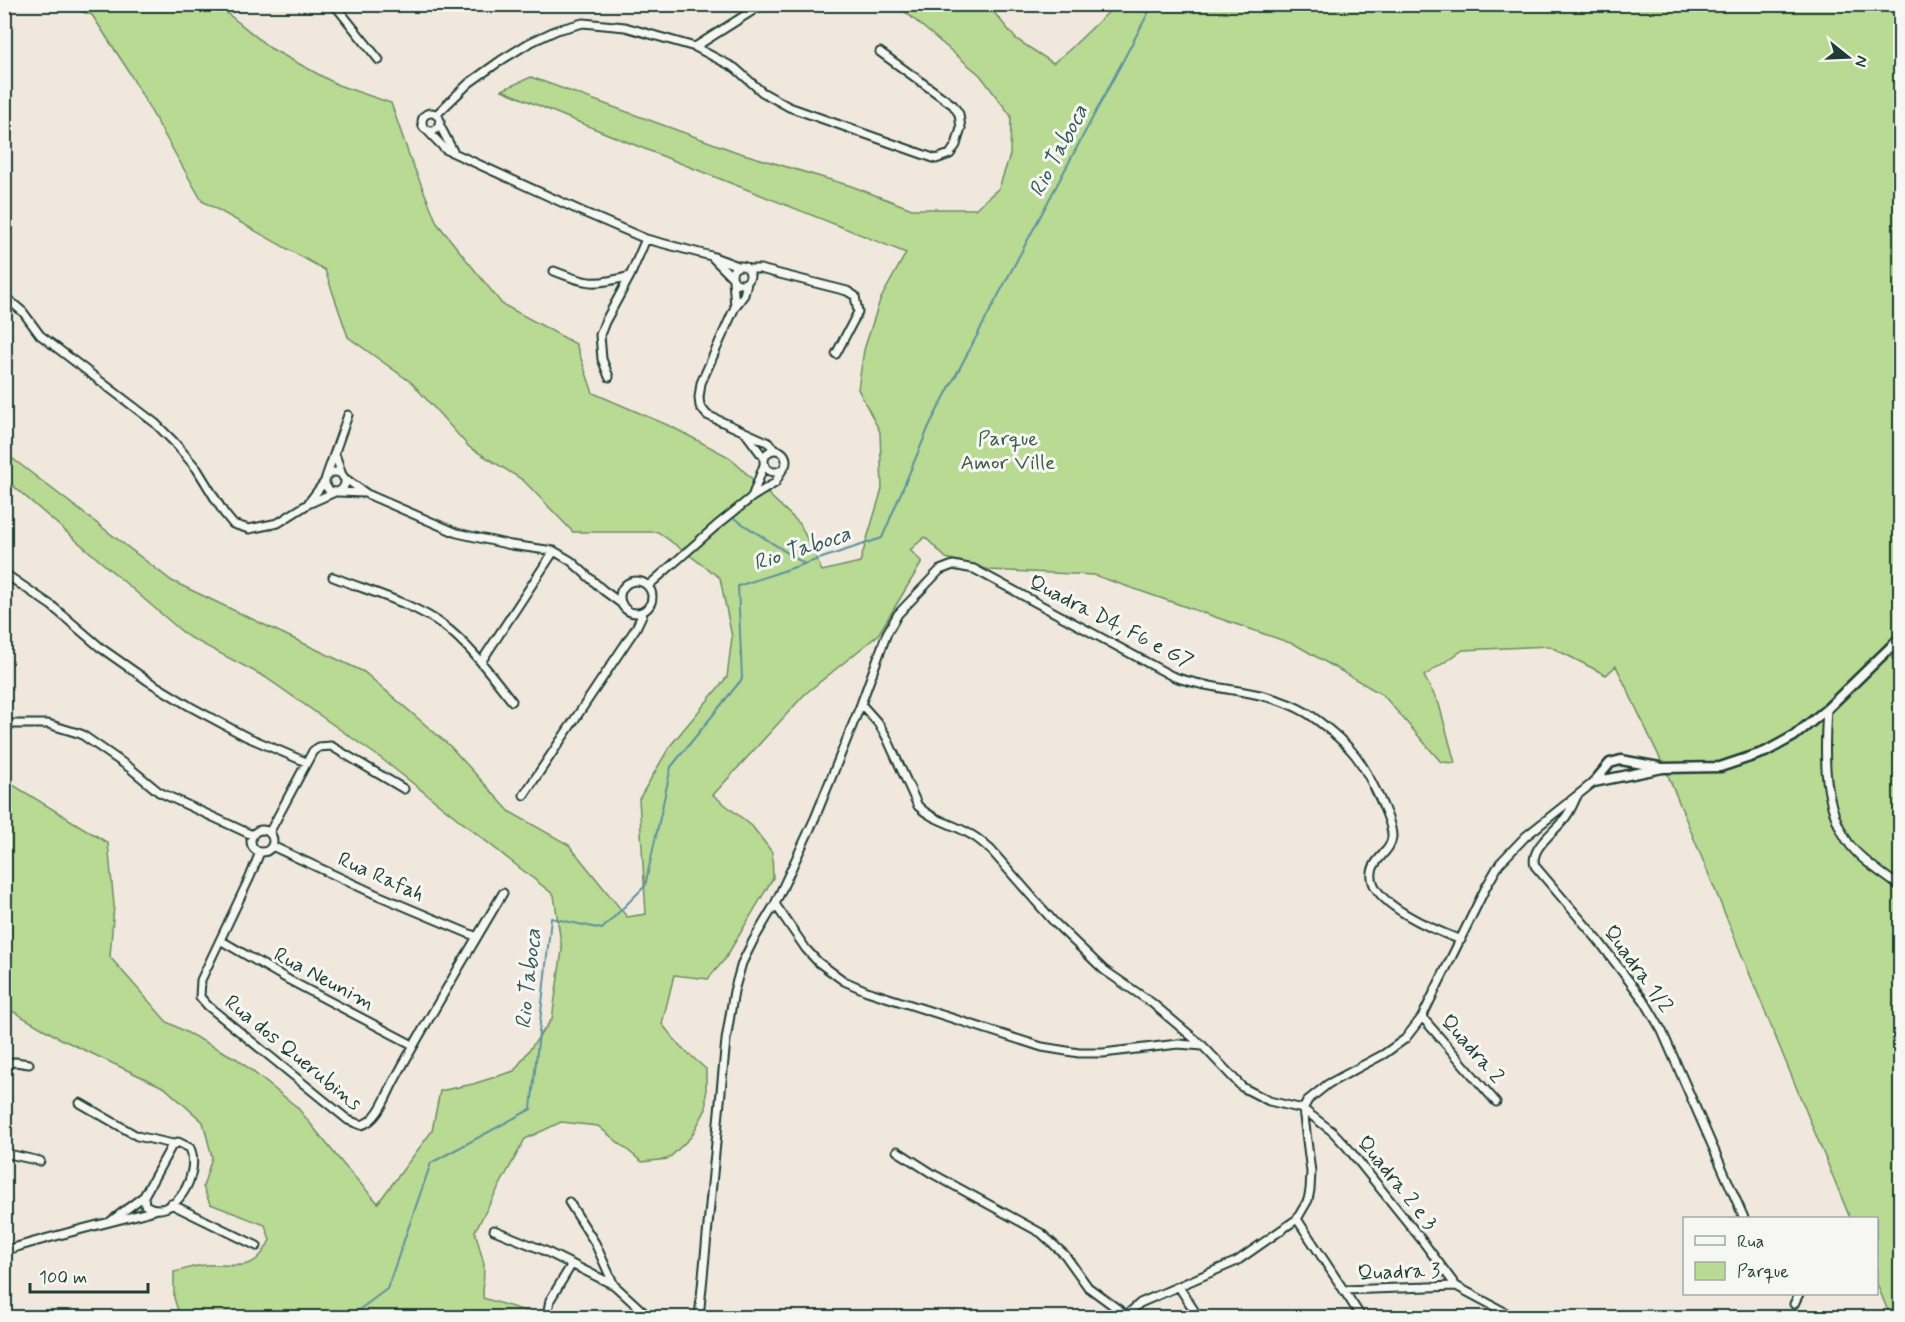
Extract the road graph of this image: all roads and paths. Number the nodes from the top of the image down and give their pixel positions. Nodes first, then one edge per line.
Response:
1 (334, 4) edge
2 (763, 4) edge
3 (695, 47) junction
4 (880, 52) dead end
5 (379, 60) dead end
6 (436, 115) junction
7 (439, 124) junction
8 (426, 129) junction
9 (454, 153) junction
10 (646, 239) junction
11 (711, 256) junction
12 (738, 266) junction
13 (749, 269) junction
14 (765, 270) junction
15 (554, 271) dead end
16 (630, 276) junction
17 (732, 278) junction
18 (748, 281) junction
19 (4, 296) edge
20 (735, 307) junction
21 (836, 354) dead end
22 (609, 377) dead end
23 (348, 415) dead end
24 (746, 433) junction
25 (777, 450) junction
26 (334, 454) junction
27 (764, 461) junction
28 (783, 470) junction
29 (342, 476) junction
30 (325, 479) junction
31 (337, 492) junction
32 (367, 494) junction
33 (752, 497) junction
34 (308, 504) junction
35 (554, 551) junction
36 (4, 573) edge
37 (333, 577) dead end
38 (648, 586) junction
39 (603, 590) junction
40 (622, 590) junction
41 (622, 604) junction
42 (644, 611) junction
43 (629, 612) junction
44 (636, 628) junction
45 (1900, 638) edge
46 (481, 662) junction
47 (512, 700) dead end
48 (861, 704) junction
49 (1827, 709) junction
50 (4, 724) edge
51 (306, 762) junction
52 (1663, 768) junction
53 (1594, 782) junction
54 (404, 789) dead end
55 (1580, 792) junction
56 (524, 795) dead end
57 (269, 832) junction
58 (252, 835) junction
59 (272, 846) junction
60 (260, 852) junction
61 (1900, 887) edge
62 (503, 893) dead end
63 (776, 904) junction
64 (477, 937) junction
65 (220, 940) junction
66 (1461, 940) junction
67 (1422, 1017) junction
68 (413, 1045) junction
69 (1203, 1046) junction
70 (4, 1064) edge
71 (29, 1064) dead end
72 (1496, 1102) dead end
73 (80, 1103) dead end
74 (1303, 1109) junction
75 (173, 1144) junction
76 (897, 1151) dead end
77 (4, 1153) edge
78 (40, 1161) dead end
79 (144, 1196) junction
80 (569, 1202) dead end
81 (171, 1204) junction
82 (156, 1210) junction
83 (1744, 1217) edge
84 (1297, 1219) junction
85 (109, 1222) junction
86 (494, 1230) dead end
87 (257, 1246) dead end
88 (4, 1251) edge
89 (572, 1264) junction
90 (615, 1285) junction
91 (1456, 1286) junction
92 (1179, 1287) junction
93 (1344, 1290) junction
94 (1798, 1295) edge
95 (1794, 1305) dead end
96 (547, 1316) edge
97 (1125, 1316) edge
98 (650, 1317) edge
99 (699, 1317) edge
100 (1199, 1317) edge
101 (1362, 1317) edge
102 (1516, 1317) edge

1 - 5 street
2 - 3 street
3 - 4 street
3 - 6 street
6 - 7 street
6 - 8 street
7 - 8 street
7 - 9 street
8 - 9 street
9 - 10 street
10 - 11 street
10 - 16 street
11 - 12 street
11 - 17 street
12 - 13 street
12 - 17 street
13 - 14 street
13 - 18 street
14 - 18 street
14 - 21 street
15 - 16 street
16 - 22 street
17 - 18 street
17 - 20 street
18 - 20 street
19 - 34 street
20 - 24 street
23 - 26 street
24 - 25 street
24 - 27 street
25 - 27 street
25 - 28 street
26 - 29 street
26 - 30 street
27 - 28 street
27 - 33 street
28 - 33 street
29 - 30 street
29 - 31 street
29 - 32 street
30 - 31 street
30 - 34 street
31 - 32 street
31 - 34 street
32 - 35 street
33 - 38 street
35 - 39 street
35 - 46 street
36 - 51 street
37 - 46 street
38 - 40 street
38 - 42 street
39 - 40 street
39 - 41 street
40 - 41 street
41 - 43 street
42 - 43 street
42 - 44 street
43 - 44 street
44 - 56 street
45 - 49 street
46 - 47 street
48 - 63 street
48 - 66 street, Quadra D4, F6 e G7
48 - 69 street
49 - 52 street
49 - 61 street
50 - 58 street
51 - 54 street
51 - 57 street
52 - 53 street
52 - 53 street
53 - 55 street
55 - 66 street
55 - 83 street, Quadra 1/2
57 - 58 street
57 - 59 street
58 - 60 street
59 - 60 street
59 - 64 street, Rua Rafah
60 - 65 street, Rua dos Querubins
62 - 64 street, Rua dos Querubins
63 - 69 street
63 - 99 street
64 - 68 street, Rua dos Querubins
65 - 68 street, Rua Neunim
65 - 68 street, Rua dos Querubins
66 - 67 street
67 - 72 street, Quadra 2
67 - 74 street
69 - 74 street
70 - 71 street
73 - 75 street
74 - 84 street
74 - 91 street, Quadra 2 e 3
75 - 79 street
75 - 81 street
76 - 97 street
77 - 78 street
79 - 82 street
79 - 85 street
80 - 90 street
81 - 82 street
81 - 87 street
82 - 85 street
84 - 92 street
84 - 93 street
85 - 88 street
86 - 89 street
89 - 90 street
89 - 96 street
90 - 98 street
91 - 93 street, Quadra 3
91 - 102 street
92 - 97 street
92 - 100 street
93 - 101 street
94 - 95 street

